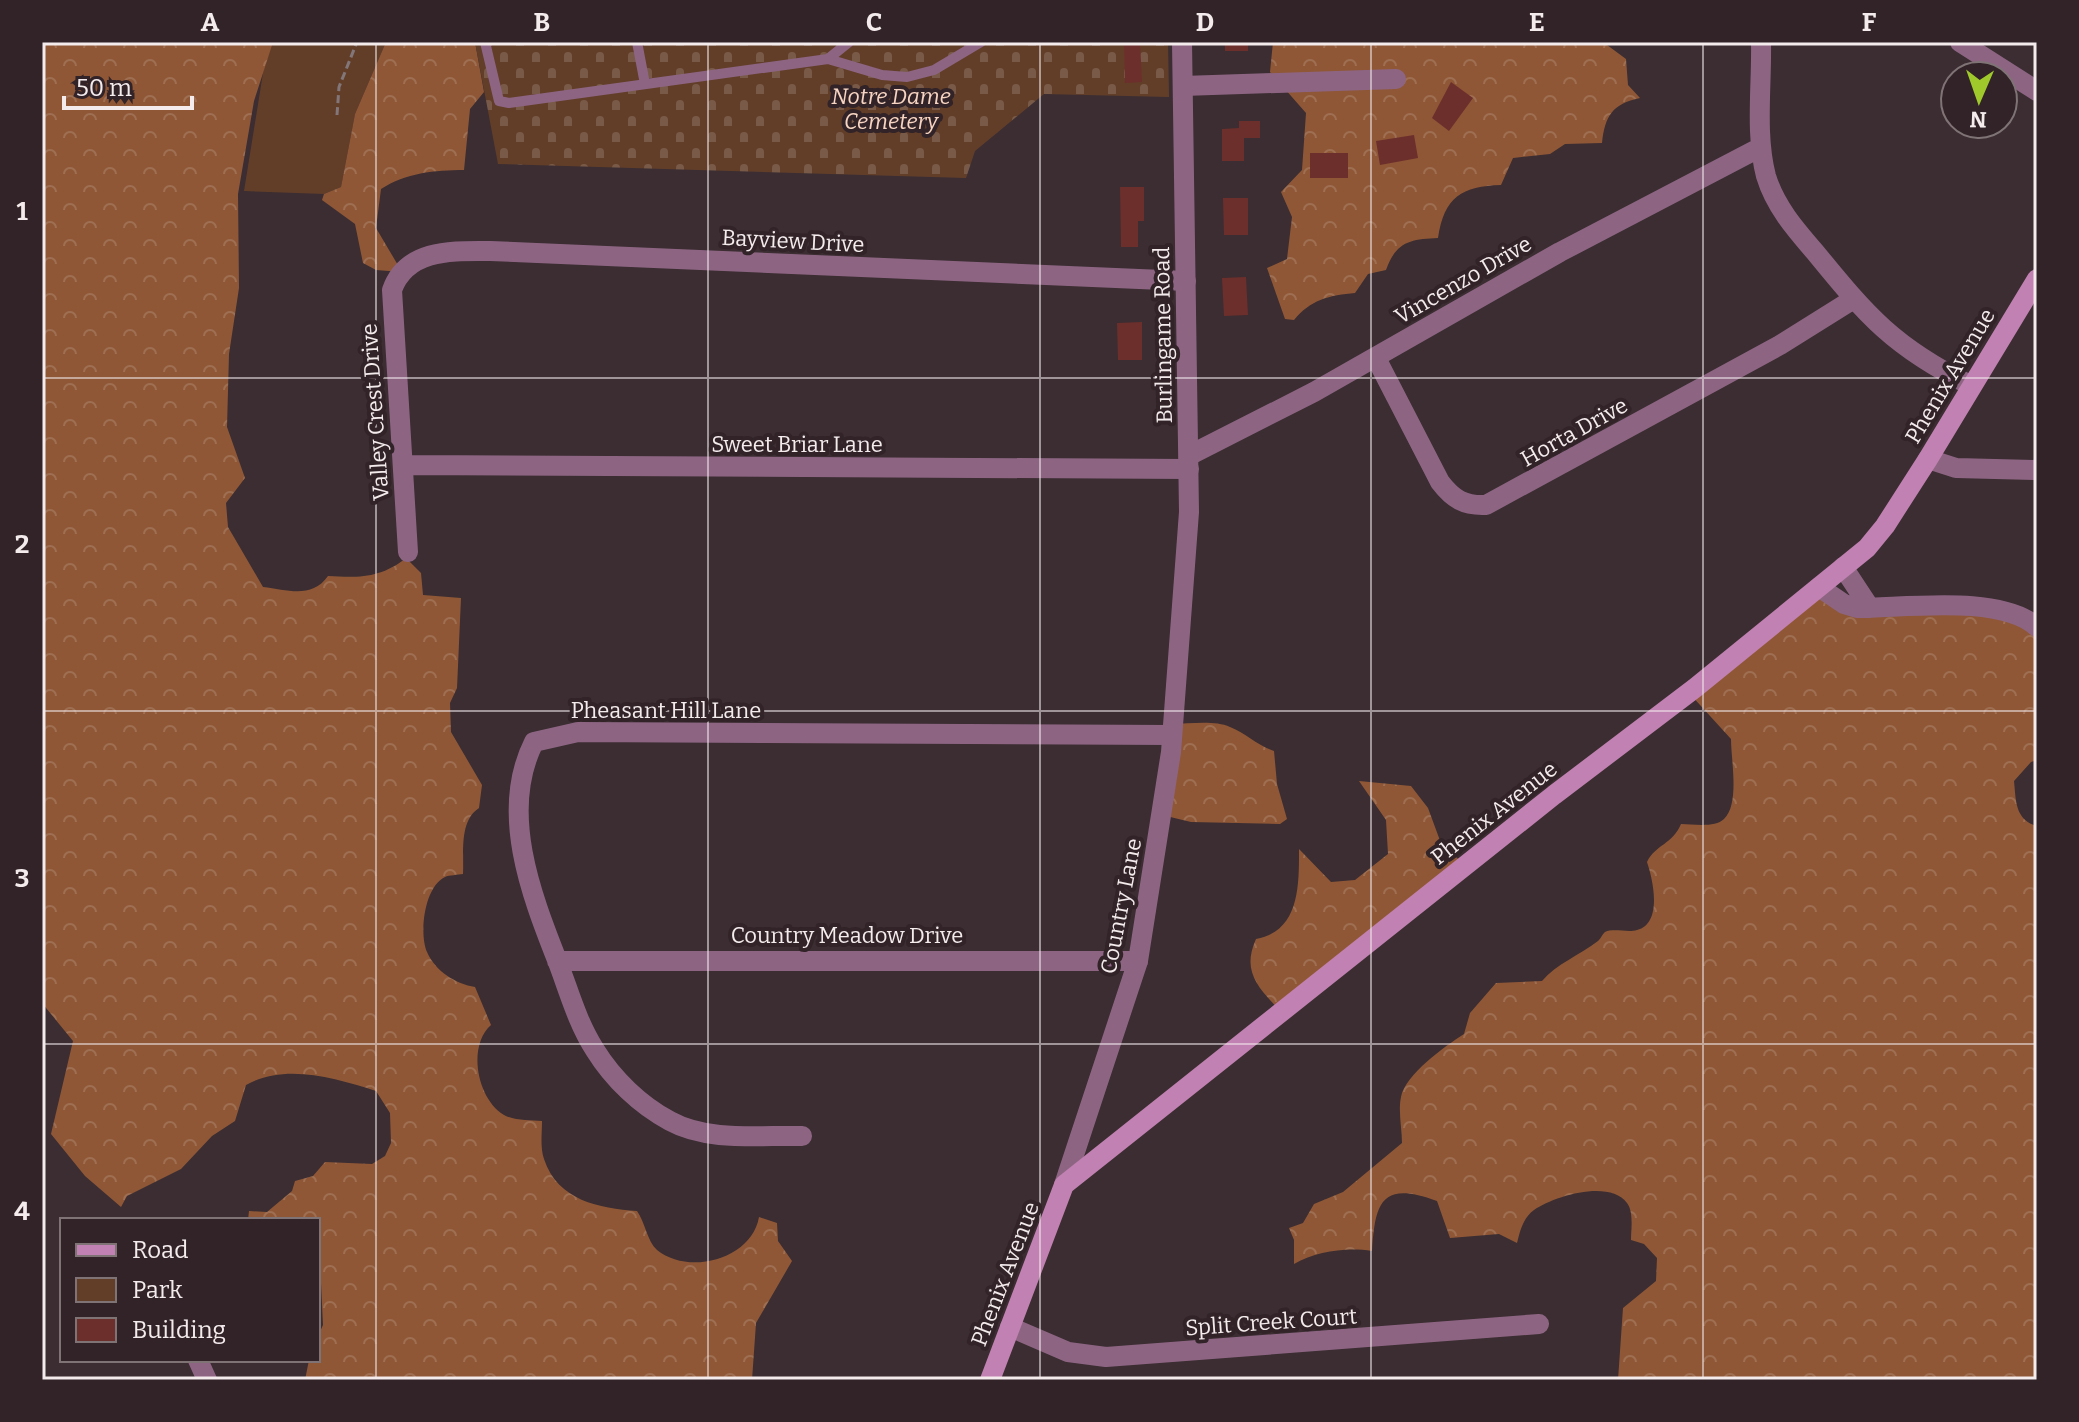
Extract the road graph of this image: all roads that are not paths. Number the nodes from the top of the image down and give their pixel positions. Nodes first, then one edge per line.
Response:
1 (485, 42) edge
2 (637, 42) edge
3 (849, 42) edge
4 (981, 42) edge
5 (1182, 42) edge
6 (1761, 42) edge
7 (1969, 44) edge
8 (828, 59) junction
9 (1396, 79) dead end
10 (645, 84) junction
11 (1183, 86) junction
12 (2037, 91) edge
13 (1761, 147) junction
14 (403, 270) joint
15 (2037, 279) edge
16 (1186, 281) junction
17 (1852, 300) junction
18 (1376, 358) junction
19 (1970, 385) junction
20 (1928, 459) junction
21 (1189, 462) junction
22 (404, 465) junction
23 (2037, 470) edge
24 (408, 552) dead end
25 (1843, 567) junction
26 (1819, 587) junction
27 (1870, 608) junction
28 (1182, 627) joint
29 (2037, 627) edge
30 (1172, 735) junction
31 (557, 961) junction
32 (1138, 961) junction
33 (802, 1136) dead end
34 (1064, 1185) junction
35 (1539, 1324) dead end
36 (1010, 1327) junction
37 (990, 1380) edge

1 - 10 lane
2 - 10 lane
3 - 8 lane
4 - 8 lane
5 - 11 street, Burlingame Road
6 - 13 street
7 - 12 street
8 - 10 lane
9 - 11 street
11 - 16 street, Burlingame Road
13 - 17 street
13 - 18 street, Vincenzo Drive
14 - 16 street, Bayview Drive
14 - 22 street, Valley Crest Drive
15 - 19 main road, Phenix Avenue
16 - 21 street, Burlingame Road
17 - 18 street, Horta Drive
17 - 19 street
18 - 21 street, Vincenzo Drive
19 - 20 main road, Phenix Avenue
20 - 23 street
20 - 25 main road, Phenix Avenue
21 - 22 street, Sweet Briar Lane
21 - 28 street, Burlingame Road
22 - 24 street, Valley Crest Drive
25 - 26 main road, Phenix Avenue
25 - 27 street
26 - 27 street
26 - 34 main road, Phenix Avenue
27 - 29 street
28 - 30 street, Country Lane
30 - 31 street, Pheasant Hill Lane
30 - 32 street, Country Lane
31 - 32 street, Country Meadow Drive
31 - 33 street, Pheasant Hill Lane
32 - 34 street, Country Lane
34 - 36 main road, Phenix Avenue
35 - 36 street, Split Creek Court
36 - 37 main road, Phenix Avenue

